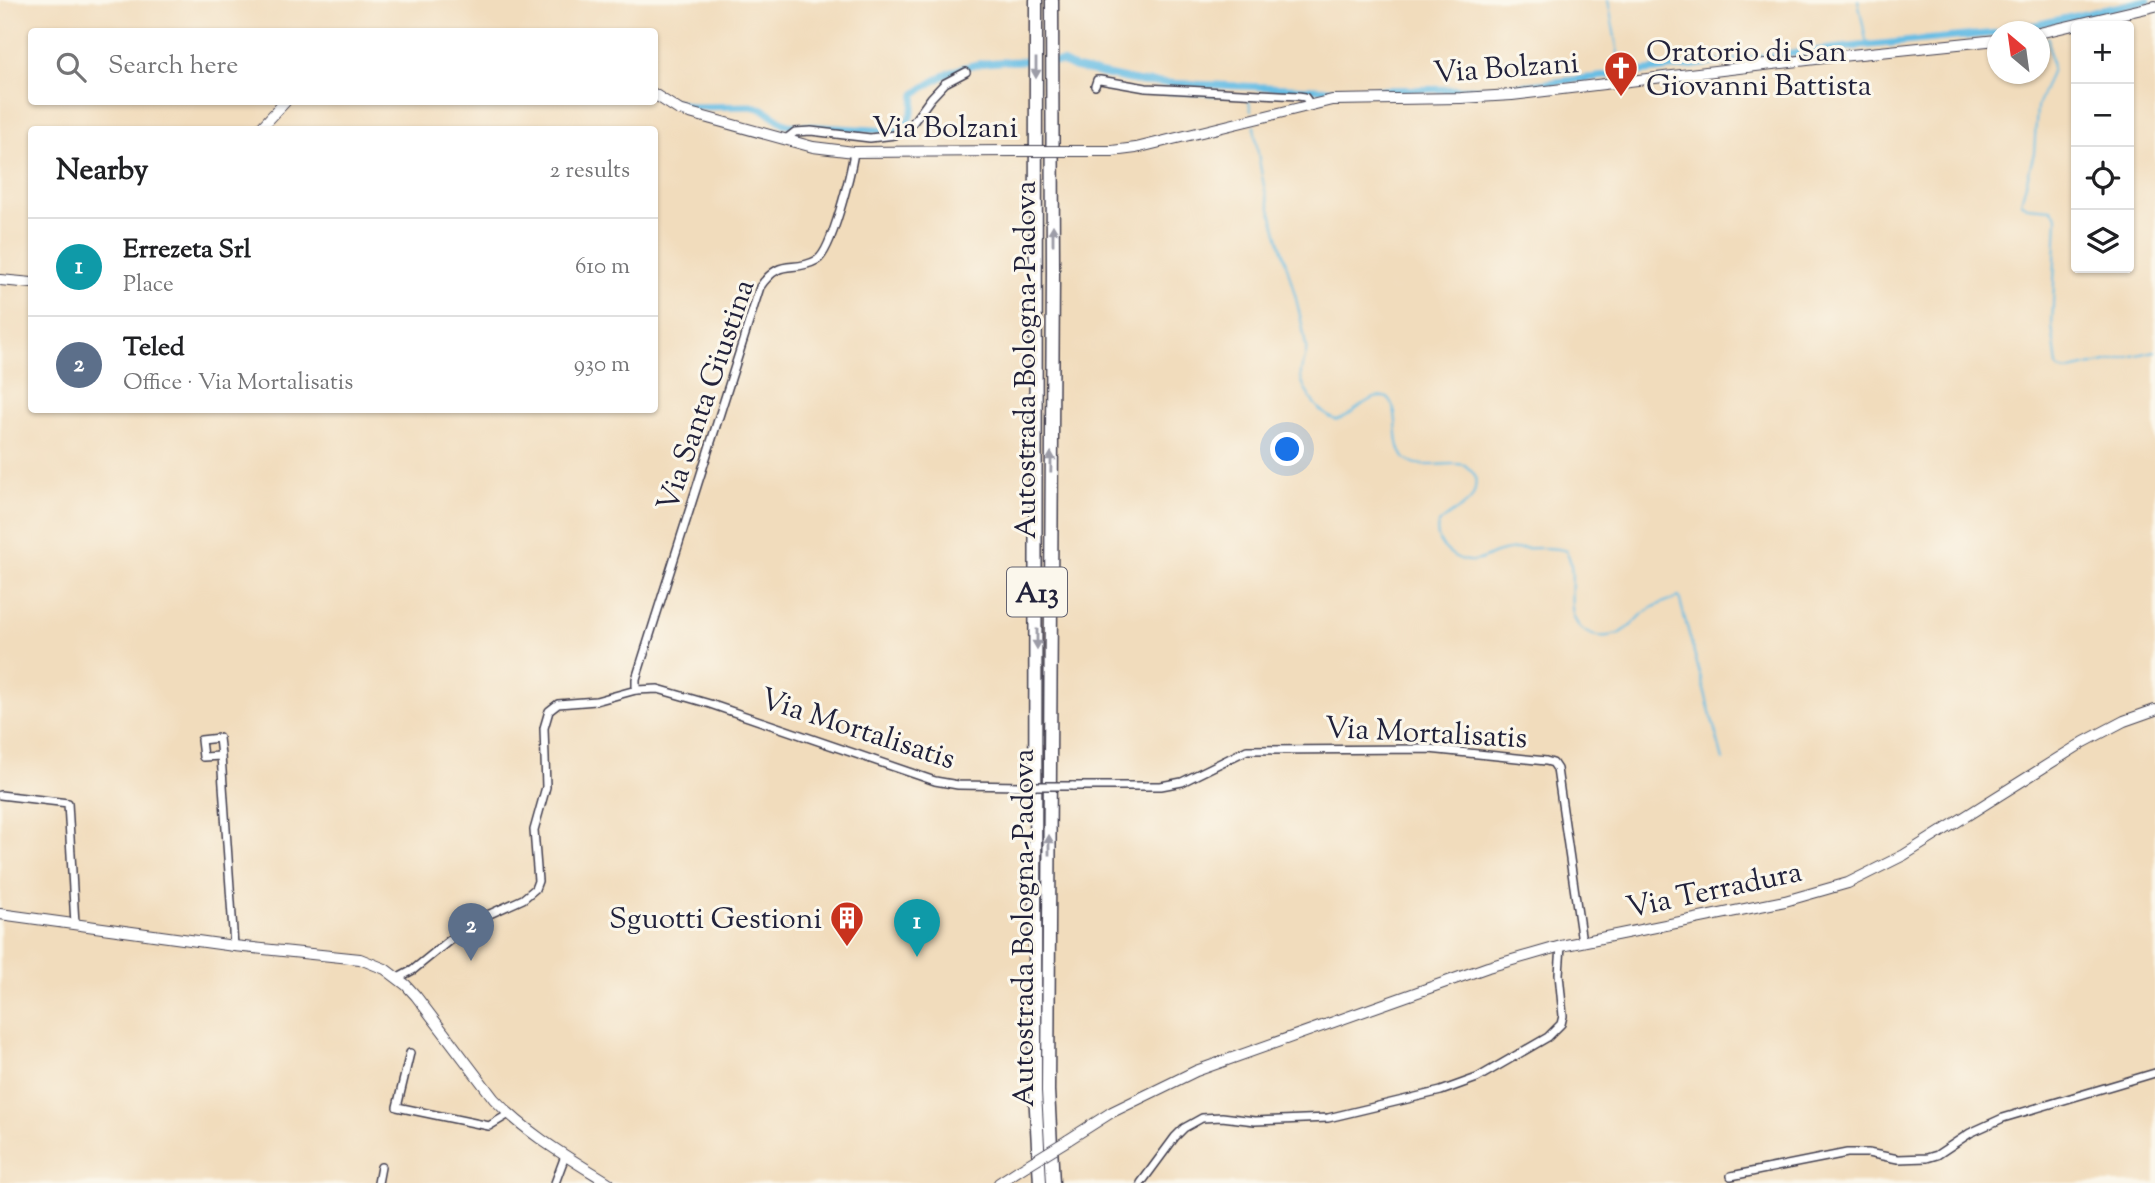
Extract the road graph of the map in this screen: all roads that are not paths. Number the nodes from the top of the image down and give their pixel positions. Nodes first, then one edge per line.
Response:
1 (1036, 0) edge
2 (1052, 0) edge
3 (2155, 6) edge
4 (2050, 30) edge
5 (1987, 41) edge
6 (966, 72) dead end
7 (1095, 86) dead end
8 (658, 97) edge
9 (1310, 104) junction
10 (282, 105) edge
11 (263, 126) edge
12 (786, 139) junction
13 (854, 152) junction
14 (0, 280) edge
15 (28, 284) edge
16 (636, 690) junction
17 (2155, 710) edge
18 (221, 756) dead end
19 (0, 795) edge
20 (0, 914) edge
21 (75, 924) junction
22 (1583, 942) junction
23 (234, 946) junction
24 (1561, 946) junction
25 (402, 981) junction
26 (410, 1053) dead end
27 (2155, 1073) edge
28 (509, 1114) junction
29 (565, 1156) junction
30 (381, 1167) dead end
31 (1731, 1176) dead end
32 (378, 1183) edge
33 (555, 1183) edge
34 (609, 1183) edge
35 (999, 1183) edge
36 (1040, 1183) edge
37 (1053, 1183) edge
38 (1141, 1183) edge

1 -> 36 highway, Autostrada Bologna-Padova / A13
37 -> 2 highway, Autostrada Bologna-Padova / A13
3 - 4 street
5 - 9 street, Via Bolzani
6 - 12 street, Via Bolzani
7 - 9 street, Via Bolzani
8 - 12 street, Via Bolzani
9 - 13 street, Via Bolzani, bridge
10 - 11 street
12 - 13 street, Via Bolzani
13 - 16 street, Via Santa Giustina
14 - 15 street
16 - 22 street, Via Mortalisatis, bridge
16 - 25 street, Via Mortalisatis
17 - 22 street, Via Terradura
18 - 23 street
19 - 21 street
20 - 21 street
21 - 23 street
22 - 24 street, Via Terradura
23 - 25 street
24 - 35 street, Via Terradura, bridge
24 - 38 street
25 - 28 street
26 - 28 street
27 - 31 street
28 - 29 street
29 - 33 street
29 - 34 street
30 - 32 street

